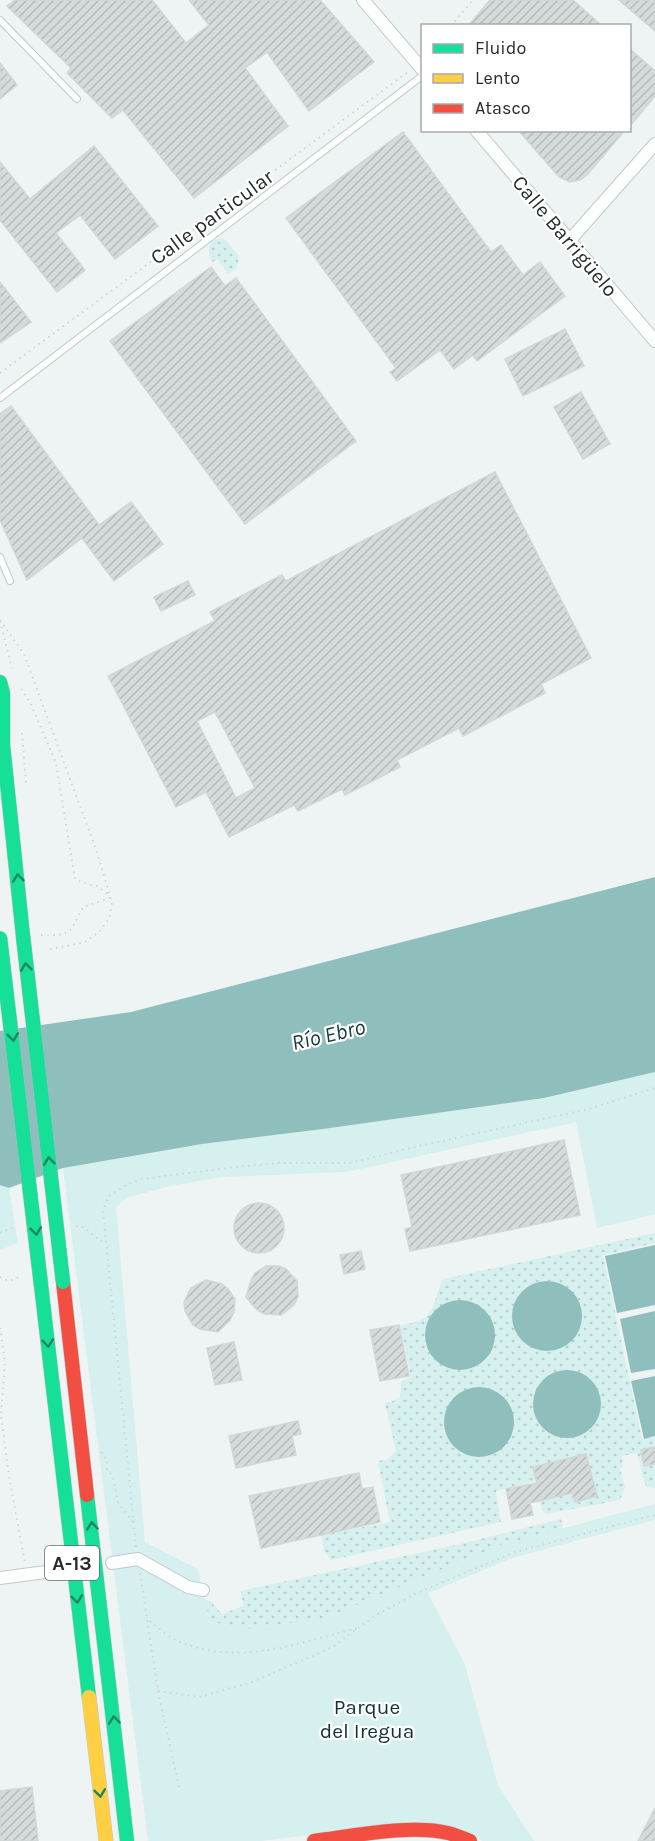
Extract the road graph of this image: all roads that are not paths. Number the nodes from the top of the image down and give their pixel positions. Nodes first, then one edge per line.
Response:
1 (363, 0) edge
2 (0, 20) edge
3 (421, 70) edge
4 (77, 99) dead end
5 (478, 132) edge
6 (655, 144) edge
7 (570, 240) junction
8 (655, 341) edge
9 (0, 398) edge
10 (0, 557) edge
11 (10, 581) dead end
12 (0, 682) edge
13 (2, 740) edge
14 (0, 936) edge
15 (112, 1563) dead end
16 (53, 1571) dead end
17 (0, 1578) edge
18 (203, 1590) dead end
19 (106, 1841) edge
20 (128, 1841) edge
21 (314, 1841) edge
22 (470, 1841) edge

1 - 3 street
2 - 4 lane
3 - 9 lane
5 - 7 street, Calle Barrigüelo
6 - 7 street
7 - 8 street, Calle Barrigüelo
10 - 11 lane
12 - 13 main road
20 -> 13 main road, A-13, bridge
14 -> 19 main road, A-13, bridge
15 - 18 street
16 - 17 street
21 - 22 main road

